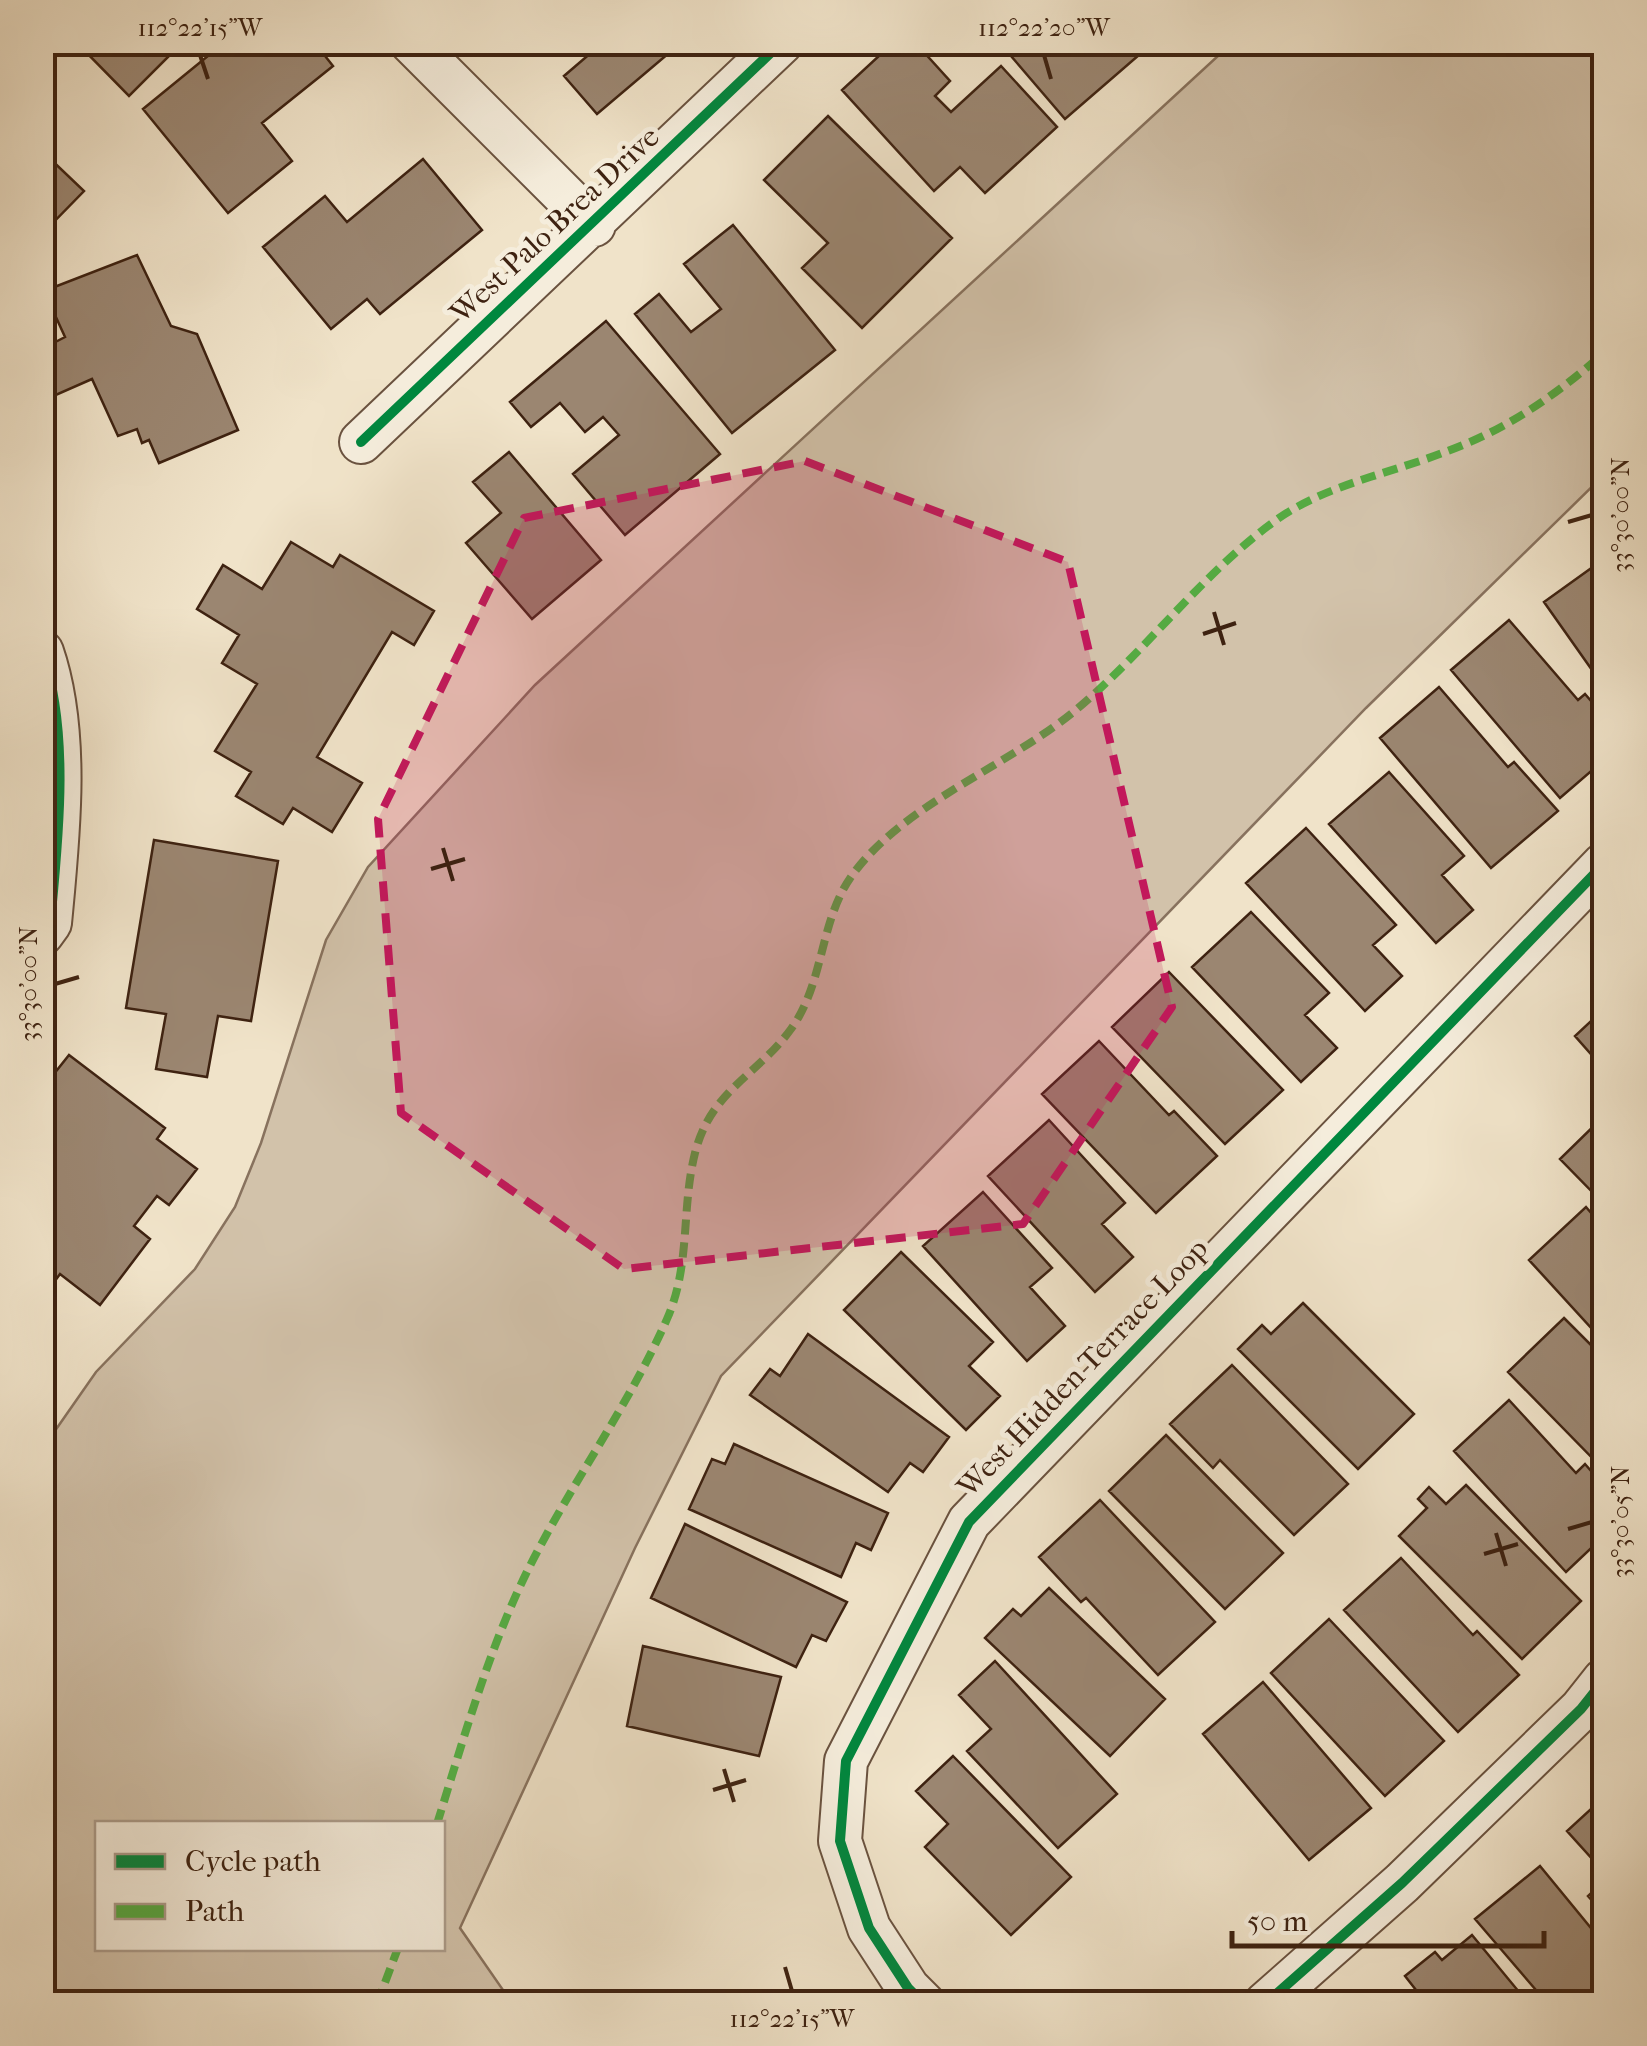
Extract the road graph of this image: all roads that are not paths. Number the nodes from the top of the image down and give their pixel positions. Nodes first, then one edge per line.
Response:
1 (411, 42) edge
2 (782, 42) edge
3 (594, 225) junction
4 (360, 442) dead end
5 (42, 652) edge
6 (1604, 864) edge
7 (42, 934) edge
8 (1604, 1680) edge
9 (924, 2004) edge
10 (1264, 2004) edge

1 - 3 street
2 - 3 street, West Palo Brea Drive
3 - 4 street, West Palo Brea Drive
5 - 7 street
6 - 9 street, West Hidden Terrace Loop
8 - 10 street

